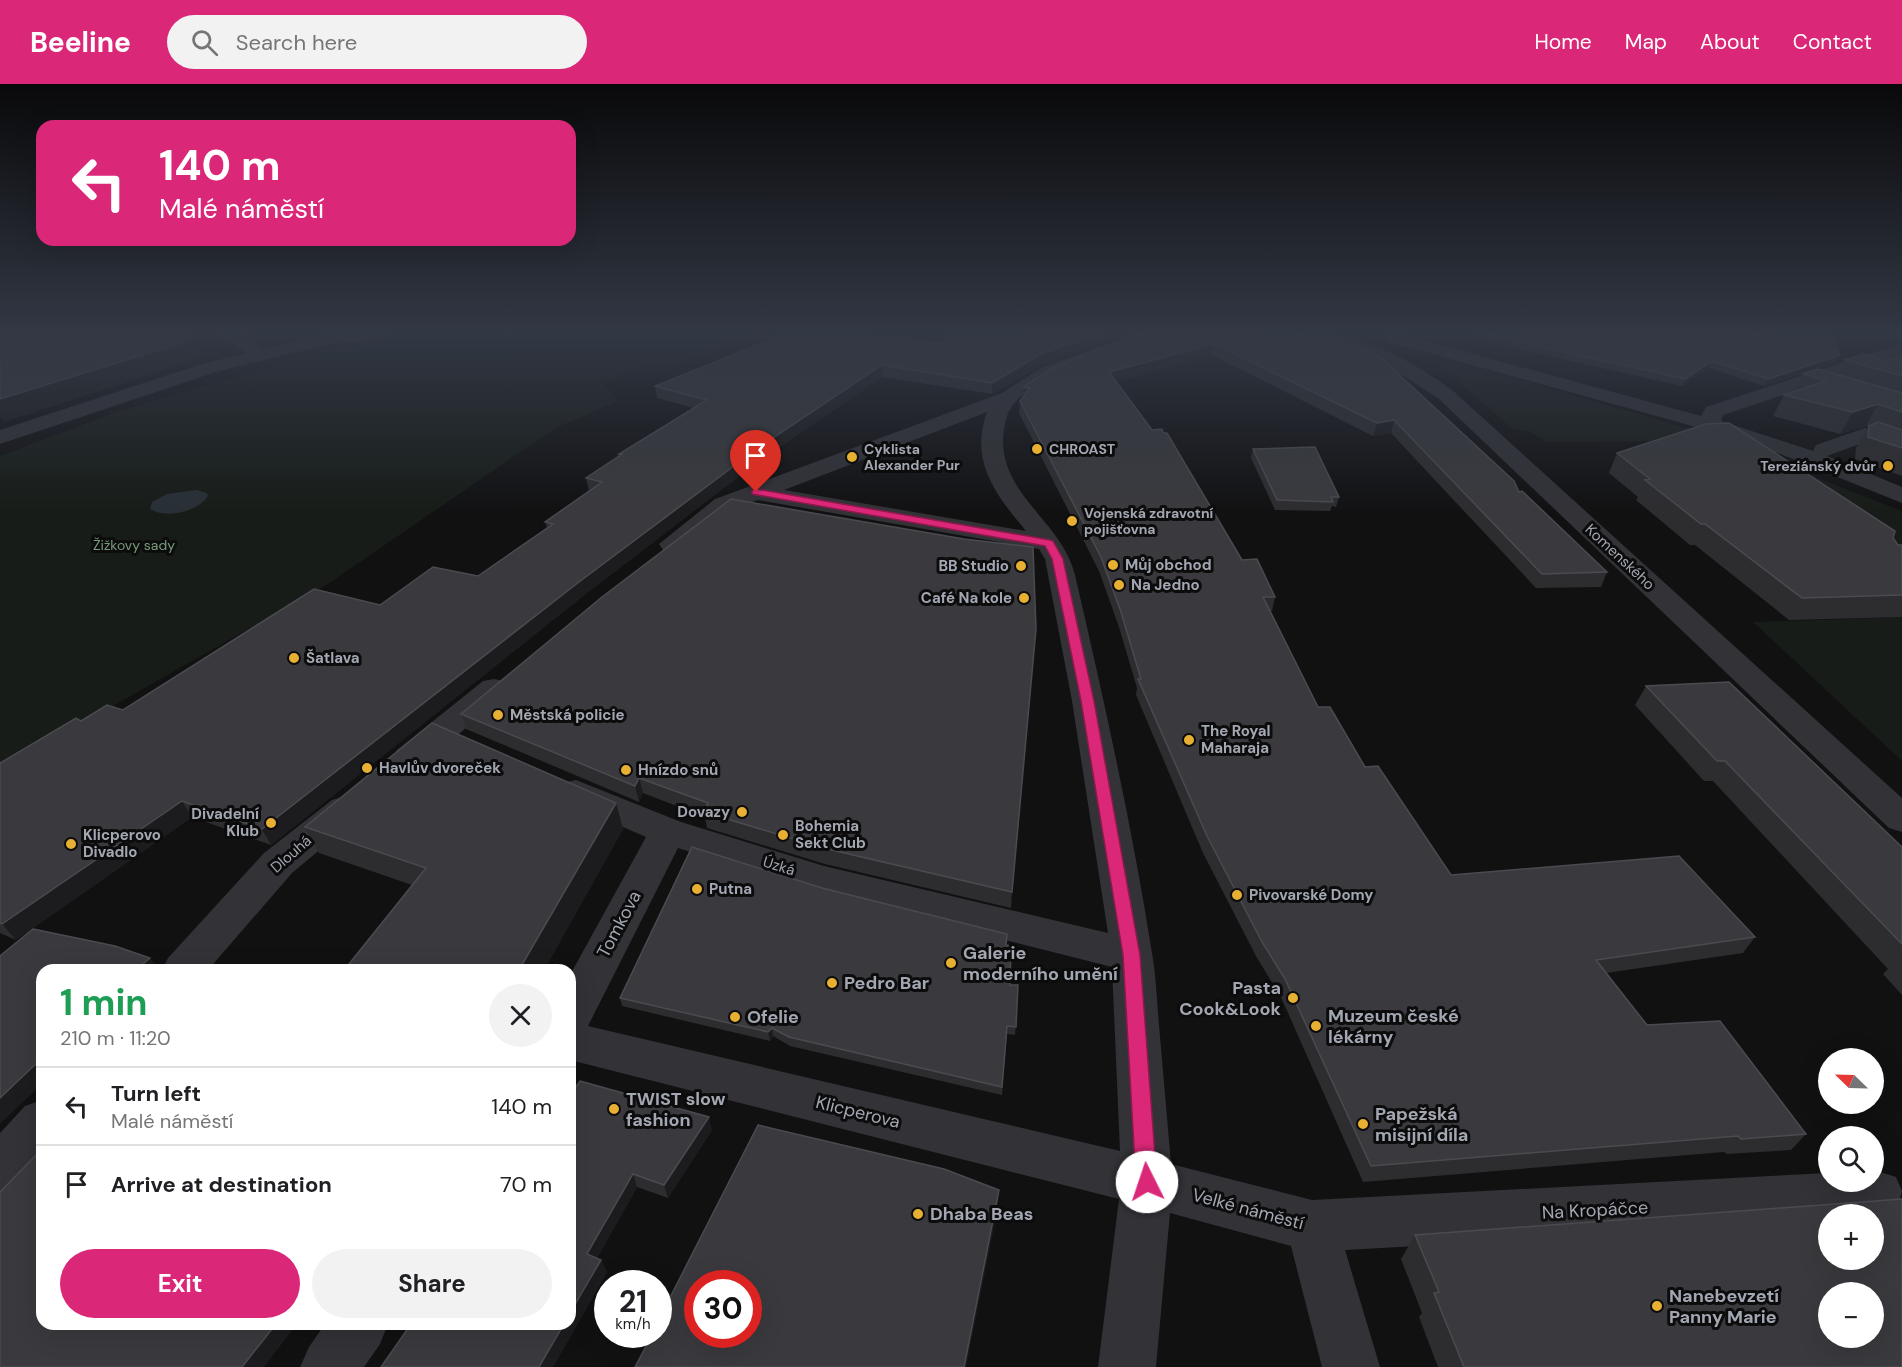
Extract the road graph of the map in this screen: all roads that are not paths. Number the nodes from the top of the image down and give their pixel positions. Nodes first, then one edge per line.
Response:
1 (130, 393) edge
2 (1016, 393) edge
3 (1444, 393) edge
4 (1585, 393) edge
5 (1768, 393) edge
6 (1009, 397) junction
7 (1710, 423) junction
8 (0, 436) edge
9 (1902, 448) edge
10 (1824, 450) dead end
11 (756, 492) junction
12 (1902, 496) edge
13 (1054, 551) junction
14 (650, 562) edge
15 (513, 672) edge
16 (549, 780) edge
17 (1902, 819) edge
18 (668, 831) junction
19 (1132, 955) junction
20 (188, 964) edge
21 (576, 1006) edge
22 (576, 1042) edge
23 (36, 1129) edge
24 (0, 1168) edge
25 (1147, 1182) junction
26 (1878, 1195) dead end
27 (1312, 1226) junction
28 (356, 1330) edge
29 (329, 1367) edge
30 (1127, 1367) edge
31 (1351, 1367) edge

1 - 8 street
2 - 6 street
3 - 17 street, Komenského
4 - 7 street
5 - 7 street
6 - 11 street
6 - 13 street
7 - 12 street
9 - 10 street
11 - 13 street
11 - 14 street
13 - 19 street
15 - 20 street, Dlouhá
16 - 18 street, Úzká
18 - 19 street, Úzká
18 - 21 street, Tomkova
19 - 25 street
22 - 25 street, Klicperova
23 - 24 street
25 - 27 street, Velké náměstí
25 - 30 street
26 - 27 street, Na Kropáčce
27 - 31 street, Velké náměstí
28 - 29 street

